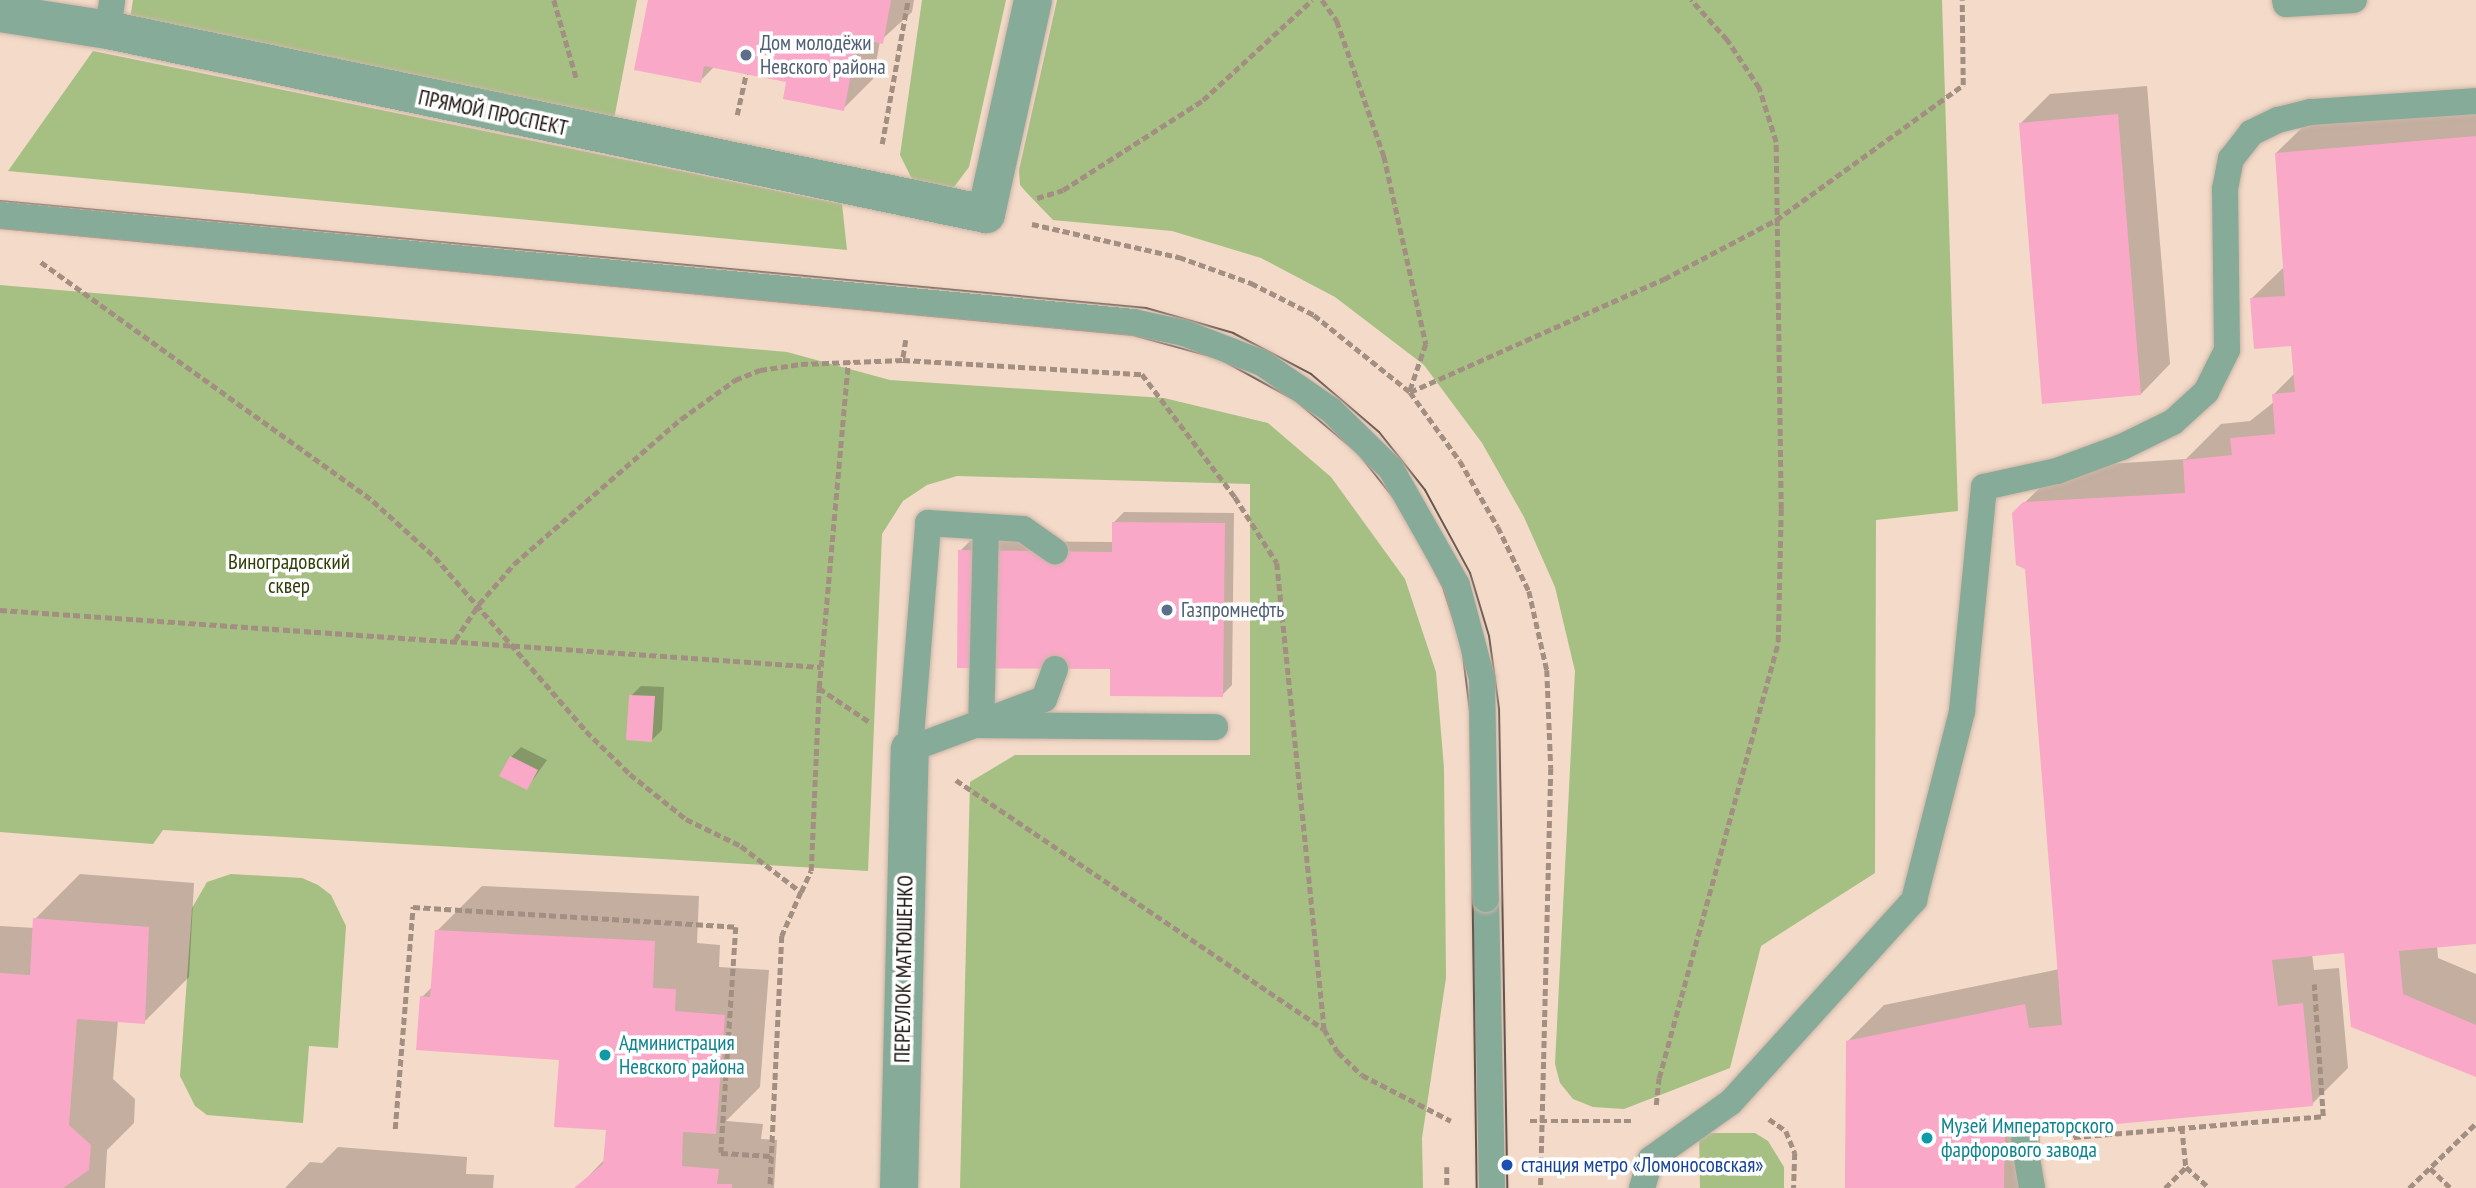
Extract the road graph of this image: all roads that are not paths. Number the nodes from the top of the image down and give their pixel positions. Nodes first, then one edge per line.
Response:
1 (1032, 0) edge
2 (2285, 0) edge
3 (2354, 0) edge
4 (0, 13) edge
5 (110, 15) edge
6 (2476, 101) edge
7 (0, 215) edge
8 (986, 527) junction
9 (1055, 551) dead end
10 (1055, 669) dead end
11 (981, 725) junction
12 (1215, 727) dead end
13 (910, 749) junction
14 (2024, 1141) road end
15 (899, 1188) edge
16 (1492, 1188) edge
17 (1643, 1188) edge
18 (2032, 1188) edge

1 - 5 street, ПРЯМОЙ ПРОСПЕКТ
2 - 3 lane
4 - 5 street, ПРЯМОЙ ПРОСПЕКТ
6 - 17 lane
7 - 16 lane, bridge
8 - 9 lane
8 - 11 lane
8 - 13 lane
10 - 11 lane
11 - 12 lane
11 - 13 lane
13 - 15 street, ПЕРЕУЛОК МАТЮШЕНКО
14 - 18 lane

